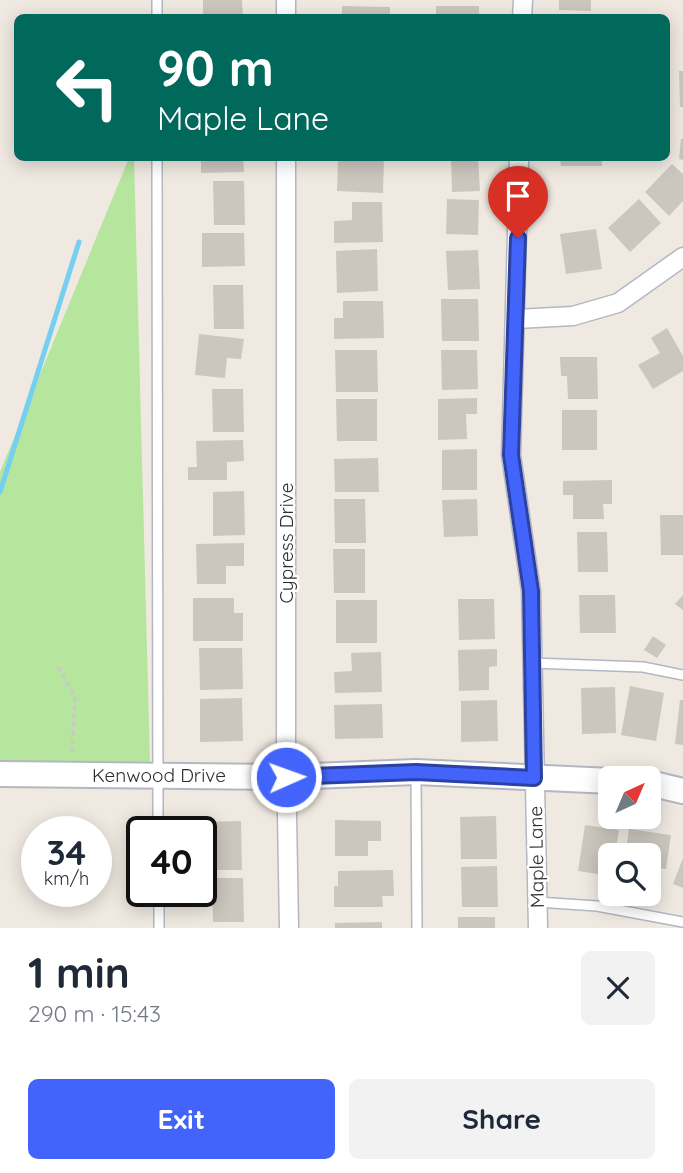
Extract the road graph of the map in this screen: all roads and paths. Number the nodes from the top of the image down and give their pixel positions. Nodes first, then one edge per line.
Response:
1 (157, 161) edge
2 (286, 161) edge
3 (519, 161) edge
4 (683, 257) edge
5 (516, 319) junction
6 (532, 663) junction
7 (58, 667) dead end
8 (683, 675) edge
9 (71, 758) dead end
10 (416, 772) junction
11 (0, 774) edge
12 (158, 775) junction
13 (286, 777) junction
14 (534, 778) junction
15 (598, 780) edge
16 (662, 786) edge
17 (683, 791) edge
18 (158, 816) edge
19 (537, 902) junction
20 (159, 907) edge
21 (683, 922) edge
22 (159, 928) edge
23 (289, 928) edge
24 (417, 928) edge
25 (538, 928) edge

1 - 12 lane
2 - 13 street, Cypress Drive
3 - 5 street, Maple Lane
4 - 5 street
5 - 6 street, Maple Lane
6 - 8 lane
6 - 14 street, Maple Lane
7 - 9 path
10 - 13 street, Kenwood Drive
10 - 14 street, Kenwood Drive
10 - 24 lane
11 - 12 street, Kenwood Drive
12 - 13 street, Kenwood Drive
12 - 18 lane
13 - 23 street, Cypress Drive
14 - 15 street, Kenwood Drive
14 - 19 street, Maple Lane
16 - 17 street
19 - 21 lane
19 - 25 street, Maple Lane
20 - 22 lane

